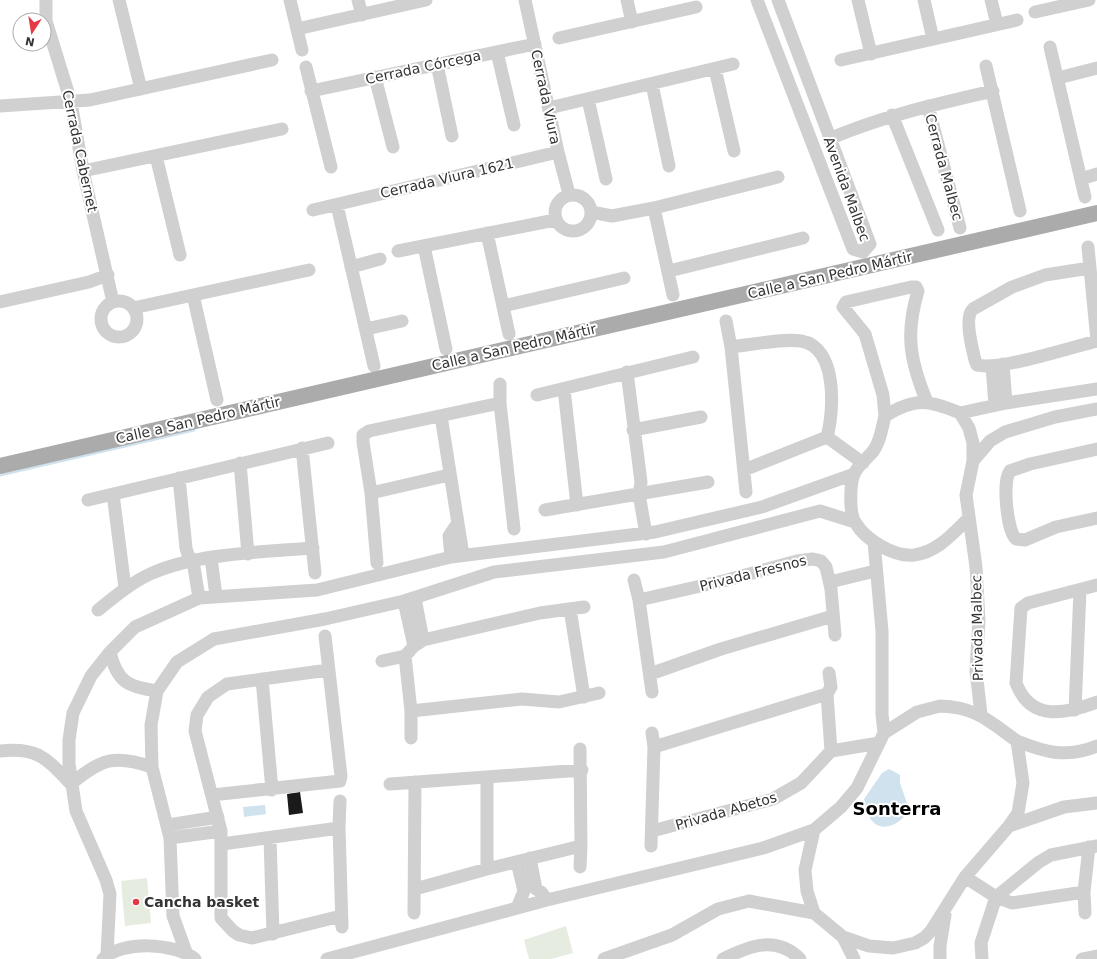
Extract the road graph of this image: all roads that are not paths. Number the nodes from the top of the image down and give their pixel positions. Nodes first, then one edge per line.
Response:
1 (46, 0) edge
2 (119, 0) edge
3 (290, 0) edge
4 (358, 0) edge
5 (424, 0) edge
6 (525, 0) edge
7 (627, 0) edge
8 (757, 0) edge
9 (778, 0) edge
10 (858, 0) edge
11 (924, 0) edge
12 (991, 0) edge
13 (1089, 0) edge
14 (1059, 3) edge
15 (696, 7) dead end
16 (1035, 12) dead end
17 (362, 15) junction
18 (1017, 20) dead end
19 (632, 22) junction
20 (997, 24) junction
21 (297, 29) junction
22 (559, 38) dead end
23 (933, 39) junction
24 (535, 44) junction
25 (1050, 47) dead end
26 (302, 50) dead end
27 (497, 52) junction
28 (871, 54) junction
29 (272, 60) dead end
30 (841, 60) dead end
31 (437, 64) junction
32 (733, 64) dead end
33 (986, 66) dead end
34 (306, 67) dead end
35 (1097, 68) edge
36 (715, 69) junction
37 (375, 77) junction
38 (1058, 78) junction
39 (652, 84) junction
40 (141, 89) junction
41 (311, 91) junction
42 (993, 91) junction
43 (588, 99) junction
44 (71, 102) junction
45 (0, 106) edge
46 (928, 106) junction
47 (549, 108) junction
48 (892, 116) junction
49 (514, 124) dead end
50 (282, 129) dead end
51 (452, 136) dead end
52 (829, 139) junction
53 (393, 147) dead end
54 (734, 151) dead end
55 (558, 152) junction
56 (156, 156) junction
57 (669, 166) dead end
58 (331, 167) dead end
59 (82, 171) junction
60 (1097, 174) edge
61 (778, 177) dead end
62 (606, 179) dead end
63 (1081, 179) junction
64 (569, 194) junction
65 (1085, 196) dead end
66 (337, 205) junction
67 (654, 208) junction
68 (313, 210) dead end
69 (1020, 210) dead end
70 (591, 212) junction
71 (1097, 213) edge
72 (555, 220) junction
73 (960, 228) dead end
74 (938, 230) dead end
75 (487, 233) junction
76 (803, 238) dead end
77 (424, 246) junction
78 (1088, 247) dead end
79 (398, 251) dead end
80 (180, 255) dead end
81 (380, 259) dead end
82 (351, 267) junction
83 (1090, 268) junction
84 (309, 270) dead end
85 (669, 270) junction
86 (108, 276) junction
87 (624, 278) dead end
88 (193, 295) junction
89 (673, 295) dead end
90 (0, 302) edge
91 (113, 302) junction
92 (503, 306) junction
93 (133, 308) junction
94 (402, 321) dead end
95 (726, 321) dead end
96 (366, 329) junction
97 (509, 334) dead end
98 (1097, 341) edge
99 (731, 347) junction
100 (446, 349) dead end
101 (693, 357) dead end
102 (998, 365) junction
103 (374, 366) dead end
104 (627, 372) junction
105 (500, 384) dead end
106 (564, 388) junction
107 (1097, 389) edge
108 (537, 395) dead end
109 (216, 400) dead end
110 (927, 402) junction
111 (500, 403) junction
112 (1000, 404) junction
113 (1097, 409) edge
114 (960, 413) junction
115 (441, 416) junction
116 (886, 416) junction
117 (701, 417) dead end
118 (634, 430) junction
119 (828, 437) junction
120 (328, 444) dead end
121 (302, 448) junction
122 (1097, 449) edge
123 (1097, 458) edge
124 (973, 462) junction
125 (240, 463) junction
126 (863, 463) junction
127 (0, 466) edge
128 (744, 470) junction
129 (854, 474) junction
130 (449, 475) junction
131 (179, 478) junction
132 (708, 482) dead end
133 (1005, 485) junction
134 (643, 489) junction
135 (746, 492) dead end
136 (371, 493) junction
137 (113, 494) junction
138 (88, 500) dead end
139 (577, 505) junction
140 (545, 510) dead end
141 (969, 518) junction
142 (1097, 518) edge
143 (854, 522) junction
144 (514, 529) dead end
145 (650, 533) junction
146 (874, 542) junction
147 (313, 548) junction
148 (248, 554) junction
149 (457, 556) junction
150 (211, 558) junction
151 (193, 561) junction
152 (377, 563) dead end
153 (315, 573) dead end
154 (876, 575) junction
155 (634, 580) dead end
156 (1097, 585) edge
157 (830, 586) junction
158 (125, 588) junction
159 (1080, 590) junction
160 (216, 596) junction
161 (199, 598) junction
162 (409, 599) junction
163 (639, 600) junction
164 (584, 607) dead end
165 (570, 609) junction
166 (98, 610) dead end
167 (833, 616) junction
168 (835, 635) dead end
169 (325, 636) dead end
170 (418, 643) junction
171 (110, 652) junction
172 (405, 656) junction
173 (382, 662) dead end
174 (328, 670) junction
175 (830, 673) dead end
176 (650, 674) junction
177 (262, 679) junction
178 (157, 691) junction
179 (652, 692) dead end
180 (599, 693) dead end
181 (827, 694) junction
182 (584, 697) junction
183 (1097, 702) edge
184 (1075, 710) junction
185 (410, 711) junction
186 (981, 714) junction
187 (652, 733) dead end
188 (881, 737) junction
189 (411, 738) dead end
190 (1017, 742) junction
191 (1097, 746) edge
192 (654, 747) junction
193 (830, 748) junction
194 (580, 749) dead end
195 (0, 751) edge
196 (152, 767) junction
197 (582, 770) junction
198 (486, 776) junction
199 (415, 782) junction
200 (71, 784) junction
201 (390, 784) dead end
202 (272, 790) junction
203 (212, 795) junction
204 (340, 801) dead end
205 (1097, 804) edge
206 (218, 817) junction
207 (1009, 826) junction
208 (339, 828) junction
209 (814, 830) junction
210 (169, 831) junction
211 (652, 831) junction
212 (222, 838) junction
213 (270, 838) junction
214 (581, 846) junction
215 (651, 846) dead end
216 (1093, 846) edge
217 (523, 860) junction
218 (580, 868) dead end
219 (487, 869) junction
220 (965, 877) junction
221 (415, 890) junction
222 (530, 890) junction
223 (1084, 892) junction
224 (996, 897) junction
225 (547, 900) junction
226 (517, 908) junction
227 (945, 910) junction
228 (814, 913) junction
229 (1085, 913) dead end
230 (414, 914) dead end
231 (273, 934) junction
232 (843, 938) junction
233 (191, 956) edge
234 (1097, 956) edge
235 (105, 957) edge
236 (327, 959) edge
237 (604, 959) edge
238 (723, 959) edge
239 (800, 959) edge
240 (854, 959) edge
241 (940, 959) edge
242 (982, 959) edge
243 (1082, 959) edge

1 - 44 street, Cerrada Cabernet
2 - 40 street
3 - 21 street
4 - 17 street
5 - 17 street
6 - 24 street, Cerrada Viura
7 - 19 street
8 - 52 street, Avenida Malbec
9 - 52 street, Avenida Malbec
10 - 28 street
11 - 23 street
12 - 20 street
13 - 14 street
14 - 16 street
15 - 19 street
17 - 21 street
18 - 20 street
19 - 22 street
20 - 23 street
21 - 26 street
23 - 28 street
24 - 27 street, Cerrada Córcega
24 - 47 street, Cerrada Viura
25 - 38 street
27 - 31 street, Cerrada Córcega
27 - 49 street
28 - 30 street
29 - 40 street
31 - 37 street, Cerrada Córcega
31 - 51 street
32 - 36 street
33 - 42 street
34 - 41 street
35 - 38 street
36 - 39 street
36 - 54 street
37 - 41 street, Cerrada Córcega
37 - 53 street
38 - 63 street
39 - 43 street
39 - 57 street
40 - 44 street
41 - 58 street
42 - 46 street, Cerrada Malbec
42 - 69 street
43 - 47 street
43 - 62 street
44 - 45 street
44 - 59 street, Cerrada Cabernet
46 - 48 street, Cerrada Malbec
46 - 73 street, Cerrada Malbec
47 - 55 street, Cerrada Viura
48 - 52 street, Cerrada Malbec
48 - 74 street, Cerrada Malbec
50 - 56 street
55 - 64 street, Cerrada Viura
55 - 66 street, Cerrada Viura 1621
56 - 59 street
56 - 80 street
59 - 86 street, Cerrada Cabernet
60 - 63 street
61 - 67 street
63 - 65 street
64 - 70 street
64 - 72 street
66 - 68 street, Cerrada Viura 1621
66 - 82 street
67 - 70 street
67 - 85 street
70 - 72 street
71 - 127 main road, Calle a San Pedro Mártir
72 - 75 street
75 - 77 street
75 - 92 street
76 - 85 street
77 - 79 street
77 - 100 street
78 - 83 street
81 - 82 street
82 - 96 street
83 - 98 street
83 - 102 street
84 - 88 street
85 - 89 street
86 - 90 street
86 - 91 street, Cerrada Cabernet
87 - 92 street
88 - 93 street
88 - 109 street
91 - 93 street
91 - 93 street
92 - 97 street
94 - 96 street
95 - 99 street
96 - 103 street
98 - 102 street
99 - 119 street
99 - 128 street
101 - 104 street
102 - 112 street
104 - 106 street
104 - 118 street
105 - 111 street
106 - 108 street
106 - 139 street
107 - 112 street
110 - 114 street
110 - 116 street
110 - 116 street
111 - 115 street
111 - 144 street
112 - 114 street
113 - 124 street
114 - 124 street, Privada Malbec
115 - 130 street
115 - 136 street
116 - 126 street
117 - 118 street
118 - 134 street
119 - 126 street
119 - 128 street
120 - 121 street
121 - 125 street
121 - 147 street
122 - 133 street
123 - 133 street
124 - 141 street, Privada Malbec
125 - 131 street
125 - 148 street
126 - 129 street
128 - 135 street
129 - 143 street
129 - 145 street
130 - 136 street
130 - 149 street
131 - 137 street
131 - 151 street
132 - 134 street
133 - 142 street
134 - 139 street
134 - 145 street
136 - 152 street
137 - 138 street
137 - 158 street
139 - 140 street
141 - 146 street
141 - 186 street, Privada Malbec
143 - 146 street
143 - 162 street
145 - 149 street
146 - 154 street
147 - 148 street
147 - 153 street
148 - 150 street
149 - 160 street
150 - 151 street
150 - 160 street
151 - 158 street
151 - 161 street
154 - 157 street
154 - 188 street
155 - 163 street
156 - 159 street
157 - 163 street, Privada Fresnos
157 - 167 street, Privada Fresnos
158 - 166 street
159 - 184 street
159 - 184 street
160 - 161 street
161 - 171 street
162 - 170 street
162 - 178 street
163 - 176 street
164 - 165 street
165 - 170 street
165 - 182 street
167 - 168 street, Privada Fresnos
167 - 176 street
169 - 174 street
170 - 172 street
171 - 178 street
171 - 200 street
172 - 173 street
172 - 185 street
174 - 177 street
174 - 202 street
175 - 181 street
176 - 179 street
177 - 202 street
177 - 203 street
178 - 196 street
180 - 182 street
181 - 192 street
181 - 193 street
182 - 185 street
183 - 184 street
185 - 189 street
186 - 188 street
186 - 190 street
187 - 192 street
188 - 193 street
188 - 209 street
190 - 191 street
190 - 207 street
192 - 211 street
193 - 211 street, Privada Abetos
194 - 197 street
195 - 200 street
196 - 200 street
196 - 210 street
197 - 198 street
197 - 214 street
198 - 199 street
198 - 219 street
199 - 201 street
199 - 221 street
200 - 235 street
202 - 203 street
203 - 206 street
204 - 208 street
205 - 207 street
206 - 210 street
206 - 212 street
207 - 220 street
208 - 213 street
208 - 231 street
209 - 225 street
209 - 228 street
210 - 212 street
210 - 233 street
211 - 215 street
212 - 213 street
212 - 231 street
213 - 231 street
214 - 217 street
214 - 218 street
216 - 223 street
216 - 224 street
217 - 219 street
217 - 222 street
219 - 221 street
220 - 224 street
220 - 227 street
221 - 230 street
222 - 225 street
222 - 226 street
223 - 224 street
223 - 229 street
224 - 242 street
225 - 226 street
226 - 236 street
227 - 232 street
227 - 241 street
228 - 232 street
228 - 237 street
232 - 240 street
233 - 235 street
234 - 243 street
238 - 239 street

